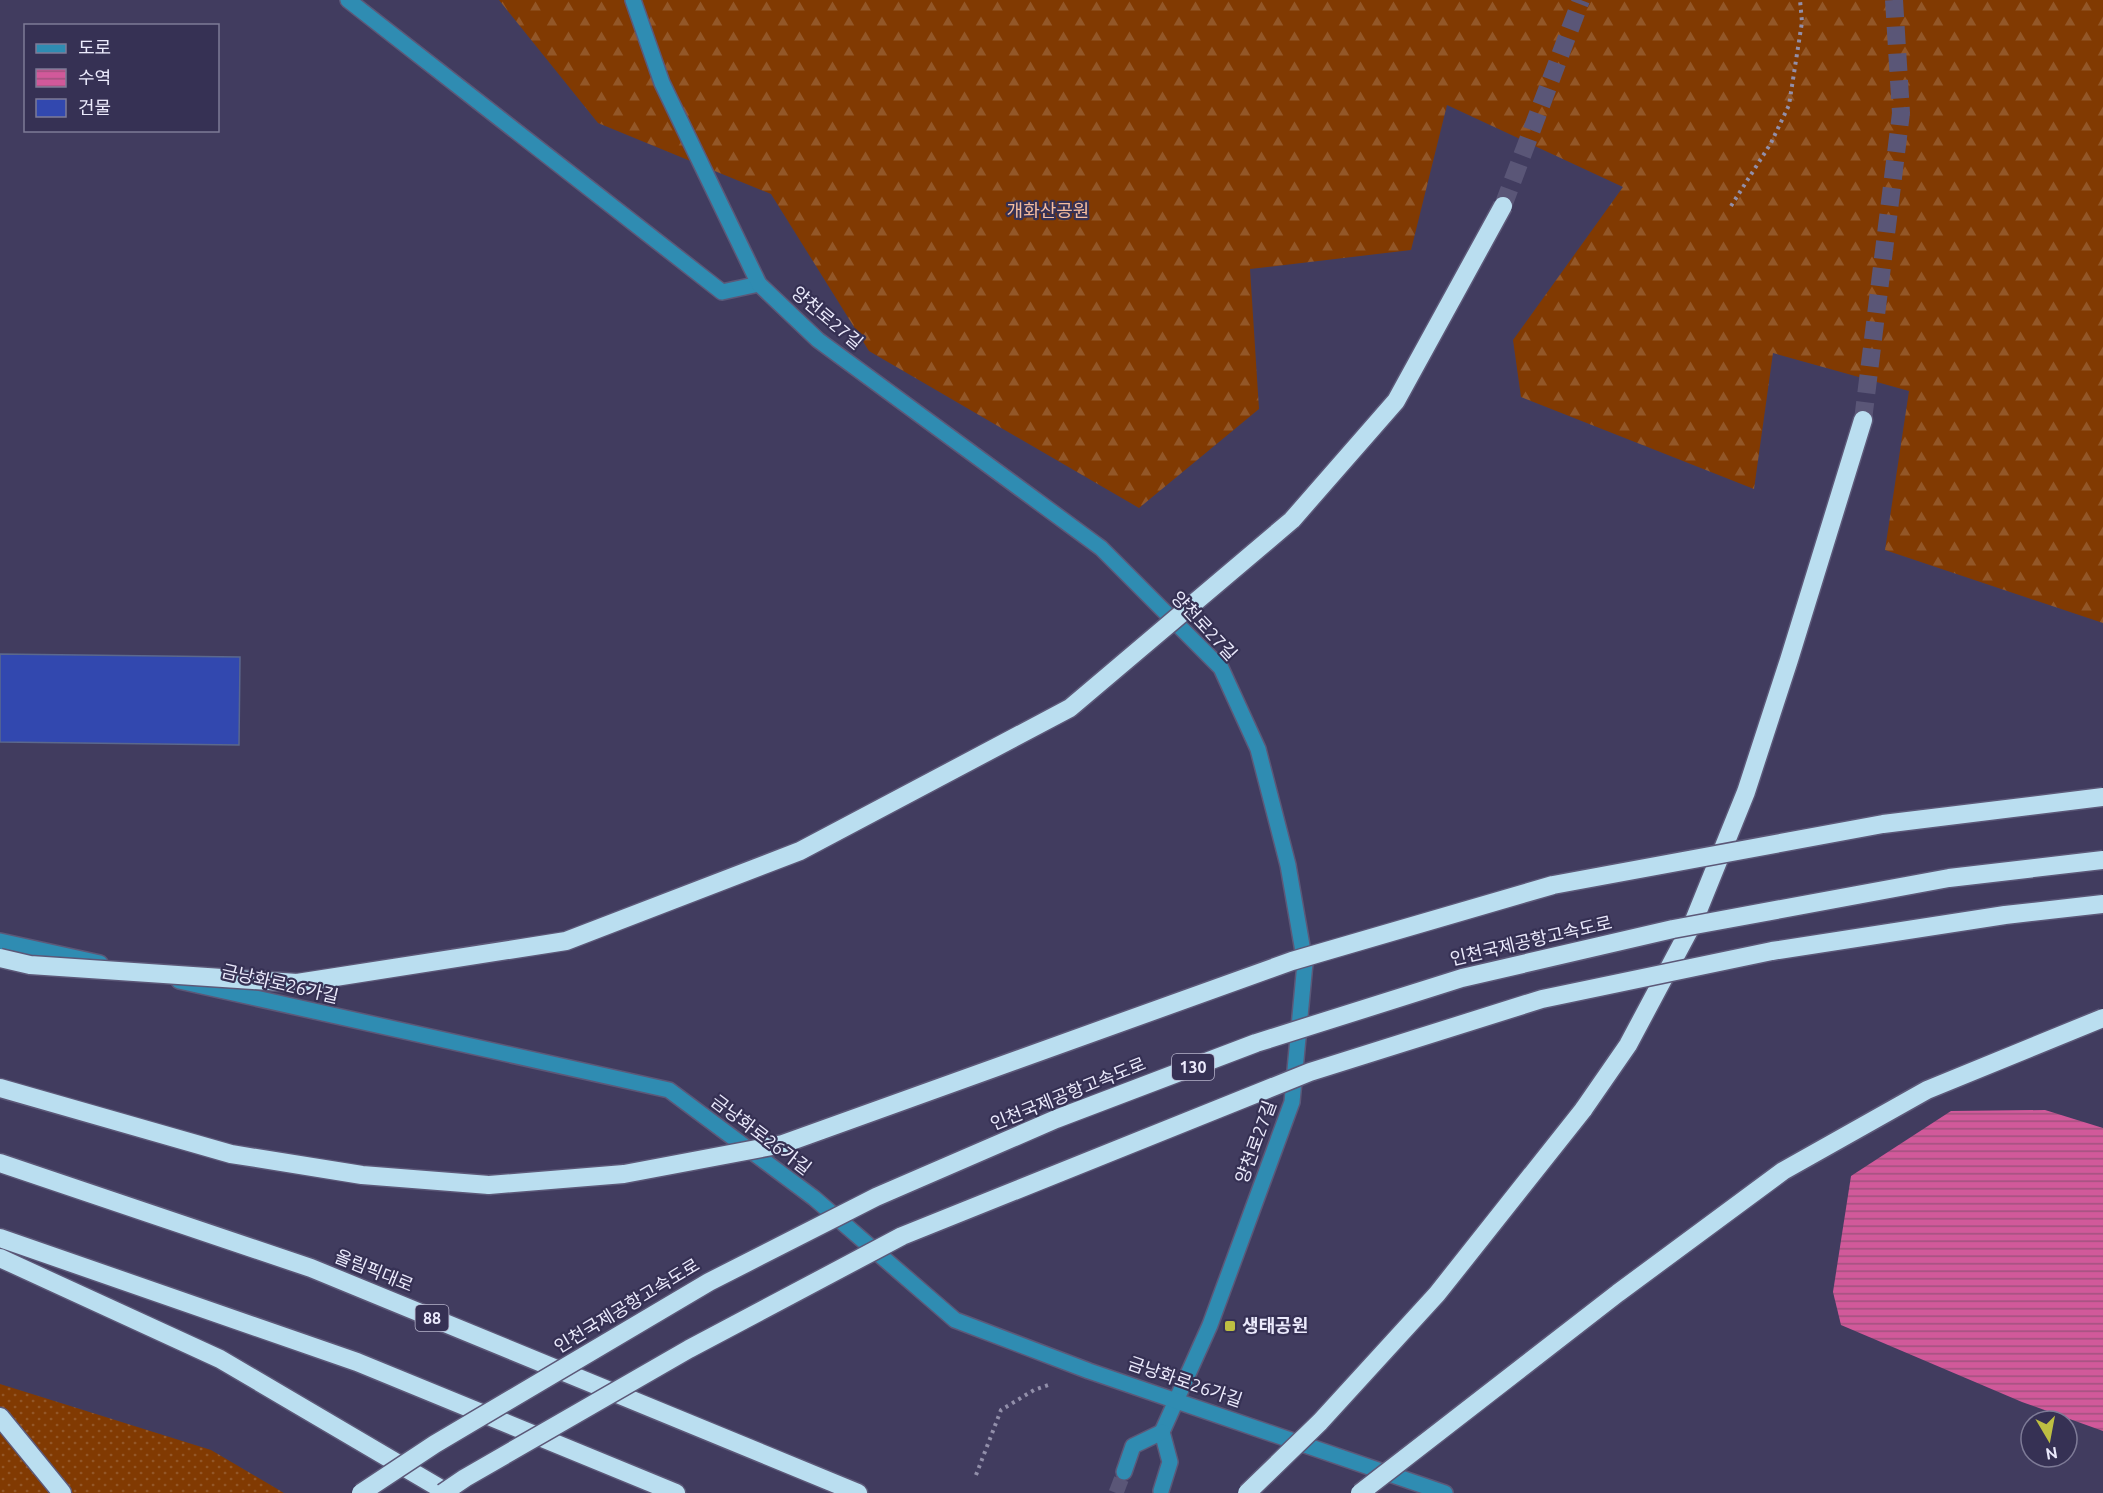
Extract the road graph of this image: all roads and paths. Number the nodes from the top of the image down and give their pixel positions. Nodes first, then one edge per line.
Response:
1 (348, 0) edge
2 (633, 0) edge
3 (1800, 0) edge
4 (1503, 206) tunnel mouth
5 (1731, 206) dead end
6 (759, 284) junction
7 (1863, 420) tunnel mouth
8 (2103, 797) edge
9 (2103, 860) edge
10 (2103, 904) edge
11 (0, 941) edge
12 (0, 958) edge
13 (2103, 1018) edge
14 (0, 1088) edge
15 (0, 1162) edge
16 (0, 1238) edge
17 (0, 1258) edge
18 (1089, 1371) junction
19 (1178, 1400) junction
20 (0, 1417) edge
21 (1162, 1432) junction
22 (1124, 1472) tunnel mouth
23 (976, 1475) dead end
24 (1161, 1491) dead end
25 (62, 1493) edge
26 (362, 1493) edge
27 (446, 1493) edge
28 (676, 1493) edge
29 (858, 1493) edge
30 (1247, 1493) edge
31 (1360, 1493) edge
32 (1445, 1493) edge

1 - 6 street
2 - 6 street, 양천로27길
3 - 5 path
4 - 12 highway, bridge
6 - 19 street, 양천로27길
7 - 30 highway, bridge
8 - 14 highway, bridge
9 - 26 highway, 인천국제공항고속도로 / 130, bridge
10 - 27 highway, bridge
11 - 18 street, 금낭화로26가길
13 - 31 highway, bridge
15 - 29 highway, 올림픽대로 / 88
16 - 28 highway
17 - 27 highway
18 - 19 street, 금낭화로26가길
18 - 23 path
19 - 21 street, 양천로27길
19 - 32 street, 금낭화로26가길
20 - 25 highway
21 - 22 street
21 - 24 street

